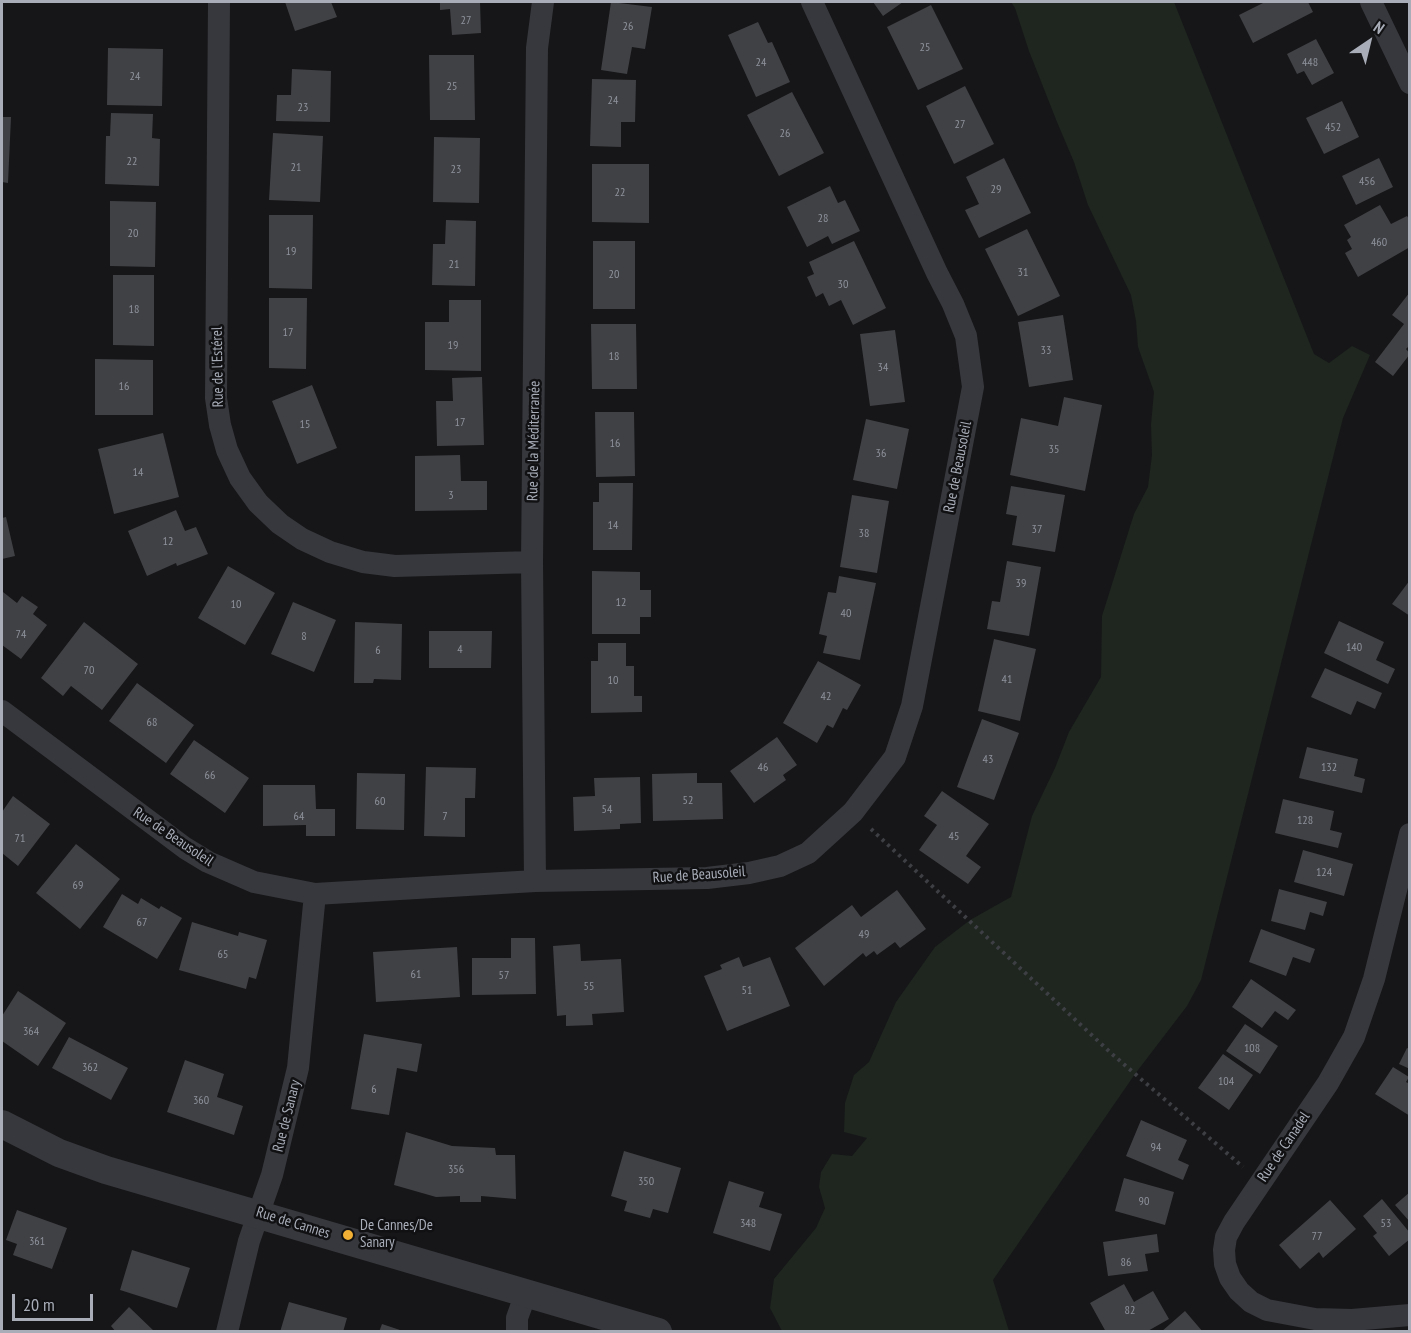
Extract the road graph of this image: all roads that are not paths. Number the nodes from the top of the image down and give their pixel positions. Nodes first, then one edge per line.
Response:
1 (219, 2) edge
2 (543, 2) edge
3 (812, 2) edge
4 (1371, 2) edge
5 (1410, 83) edge
6 (532, 562) junction
7 (2, 711) edge
8 (1410, 834) edge
9 (535, 881) junction
10 (315, 894) junction
11 (2, 1124) edge
12 (259, 1213) junction
13 (526, 1293) junction
14 (1410, 1315) edge
15 (227, 1332) edge
16 (517, 1332) edge
17 (658, 1332) edge

1 - 6 street, Rue de l'Estérel
2 - 6 street, Rue de la Méditerranée
3 - 9 street, Rue de Beausoleil
4 - 5 street
6 - 9 street, Rue de la Méditerranée
7 - 10 street, Rue de Beausoleil
8 - 14 street, Rue de Canadel
9 - 10 street, Rue de Beausoleil
10 - 12 street, Rue de Sanary
11 - 12 street, Rue de Cannes
12 - 13 street, Rue de Cannes
12 - 15 street, Rue de Sanary
13 - 16 street
13 - 17 street, Rue de Cannes

